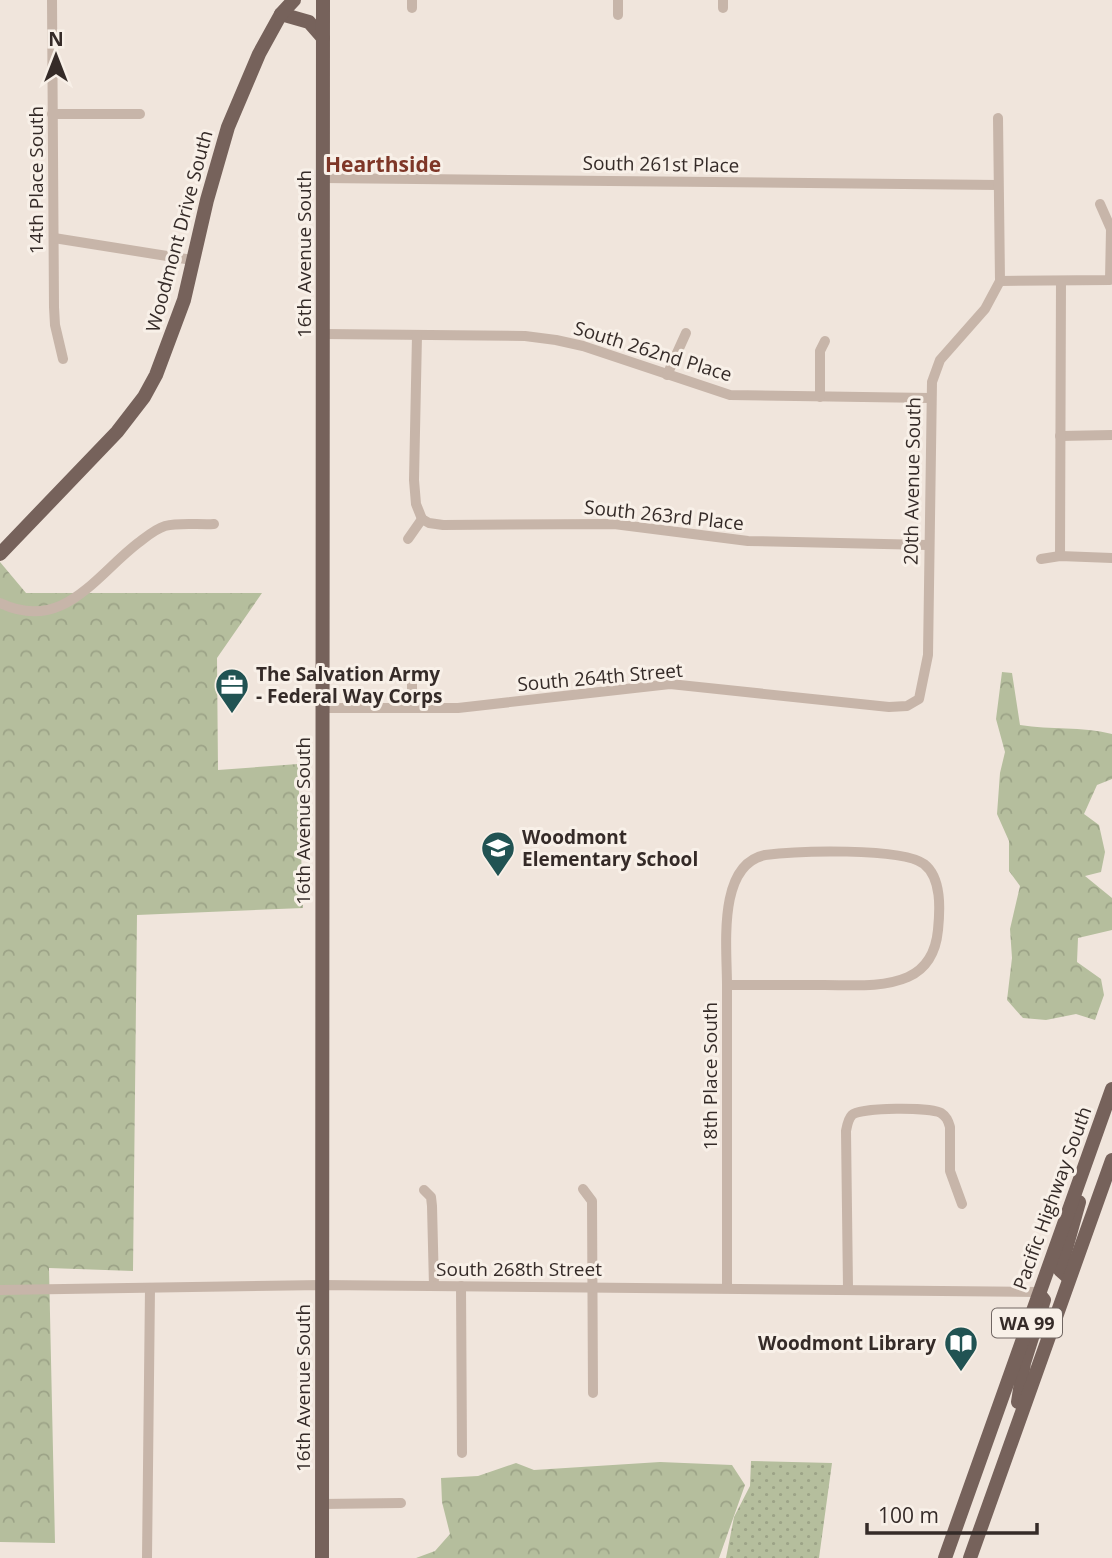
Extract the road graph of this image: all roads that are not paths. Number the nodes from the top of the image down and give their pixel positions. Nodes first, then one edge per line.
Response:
1 (52, 0) edge
2 (293, 0) edge
3 (323, 0) edge
4 (618, 0) edge
5 (281, 14) junction
6 (618, 15) dead end
7 (323, 37) junction
8 (52, 114) junction
9 (140, 114) dead end
10 (998, 118) dead end
11 (323, 178) junction
12 (998, 185) junction
13 (1100, 204) dead end
14 (54, 238) junction
15 (192, 260) junction
16 (1000, 281) junction
17 (1061, 281) junction
18 (686, 333) dead end
19 (323, 334) junction
20 (417, 335) junction
21 (825, 341) dead end
22 (64, 359) dead end
23 (667, 375) junction
24 (820, 397) junction
25 (930, 398) junction
26 (1112, 435) edge
27 (1060, 436) junction
28 (422, 519) junction
29 (214, 524) dead end
30 (408, 539) dead end
31 (928, 544) junction
32 (0, 554) edge
33 (1060, 556) junction
34 (1112, 558) edge
35 (1041, 559) dead end
36 (0, 603) edge
37 (412, 675) dead end
38 (919, 699) joint
39 (323, 708) junction
40 (412, 708) junction
41 (727, 985) junction
42 (1112, 1089) edge
43 (1112, 1160) edge
44 (1086, 1162) junction
45 (583, 1189) dead end
46 (424, 1190) dead end
47 (962, 1204) dead end
48 (1069, 1278) junction
49 (322, 1285) junction
50 (434, 1286) junction
51 (461, 1286) junction
52 (594, 1287) junction
53 (150, 1288) junction
54 (727, 1288) junction
55 (848, 1289) junction
56 (0, 1290) edge
57 (1038, 1292) junction
58 (593, 1393) dead end
59 (1012, 1438) junction
60 (462, 1452) dead end
61 (401, 1503) dead end
62 (322, 1504) junction
63 (147, 1558) edge
64 (322, 1558) edge
65 (945, 1558) edge
66 (970, 1558) edge

1 - 8 street, 14th Place South
2 - 5 main road, Woodmont Drive South
3 - 7 main road, 16th Avenue South
4 - 6 street
5 - 7 main road
5 - 15 main road, Woodmont Drive South
7 - 11 main road, 16th Avenue South
8 - 9 street
8 - 14 street, 14th Place South
10 - 12 street
11 - 12 street, South 261st Place
11 - 19 main road, 16th Avenue South
12 - 16 street
13 - 17 street
14 - 15 street
14 - 22 street, 14th Place South
15 - 32 main road, Woodmont Drive South
16 - 17 street
16 - 25 street, 20th Avenue South
17 - 27 street
18 - 23 street
19 - 20 street, South 262nd Place
19 - 39 main road, 16th Avenue South
20 - 23 street, South 262nd Place
20 - 28 street
21 - 24 street
23 - 24 street, South 262nd Place
24 - 25 street, South 262nd Place
25 - 31 street, 20th Avenue South
26 - 27 street
27 - 33 street
28 - 30 street
28 - 31 street, South 263rd Place
29 - 36 street
31 - 38 street, 20th Avenue South
33 - 34 street
33 - 35 street
37 - 40 street
38 - 40 street, South 264th Street
39 - 40 street, South 264th Street
39 - 49 main road, 16th Avenue South
41 - 41 street, 18th Place South
41 - 54 street, 18th Place South
42 - 44 main road, Pacific Highway South / WA 99
43 - 48 main road, WA 99
44 - 48 main road
44 - 57 main road, Pacific Highway South / WA 99
45 - 52 street
46 - 50 street
47 - 55 street
48 - 59 main road, WA 99
49 - 50 street, South 268th Street
49 - 53 street, South 268th Street
49 - 62 main road, 16th Avenue South
50 - 51 street, South 268th Street
51 - 52 street, South 268th Street
51 - 60 street
52 - 54 street, South 268th Street
52 - 58 street
53 - 56 street, South 268th Street
53 - 63 street
54 - 55 street, South 268th Street
55 - 57 street, South 268th Street
57 - 59 main road
57 - 65 main road, Pacific Highway South / WA 99
59 - 66 main road, WA 99
61 - 62 street
62 - 64 main road, 16th Avenue South

